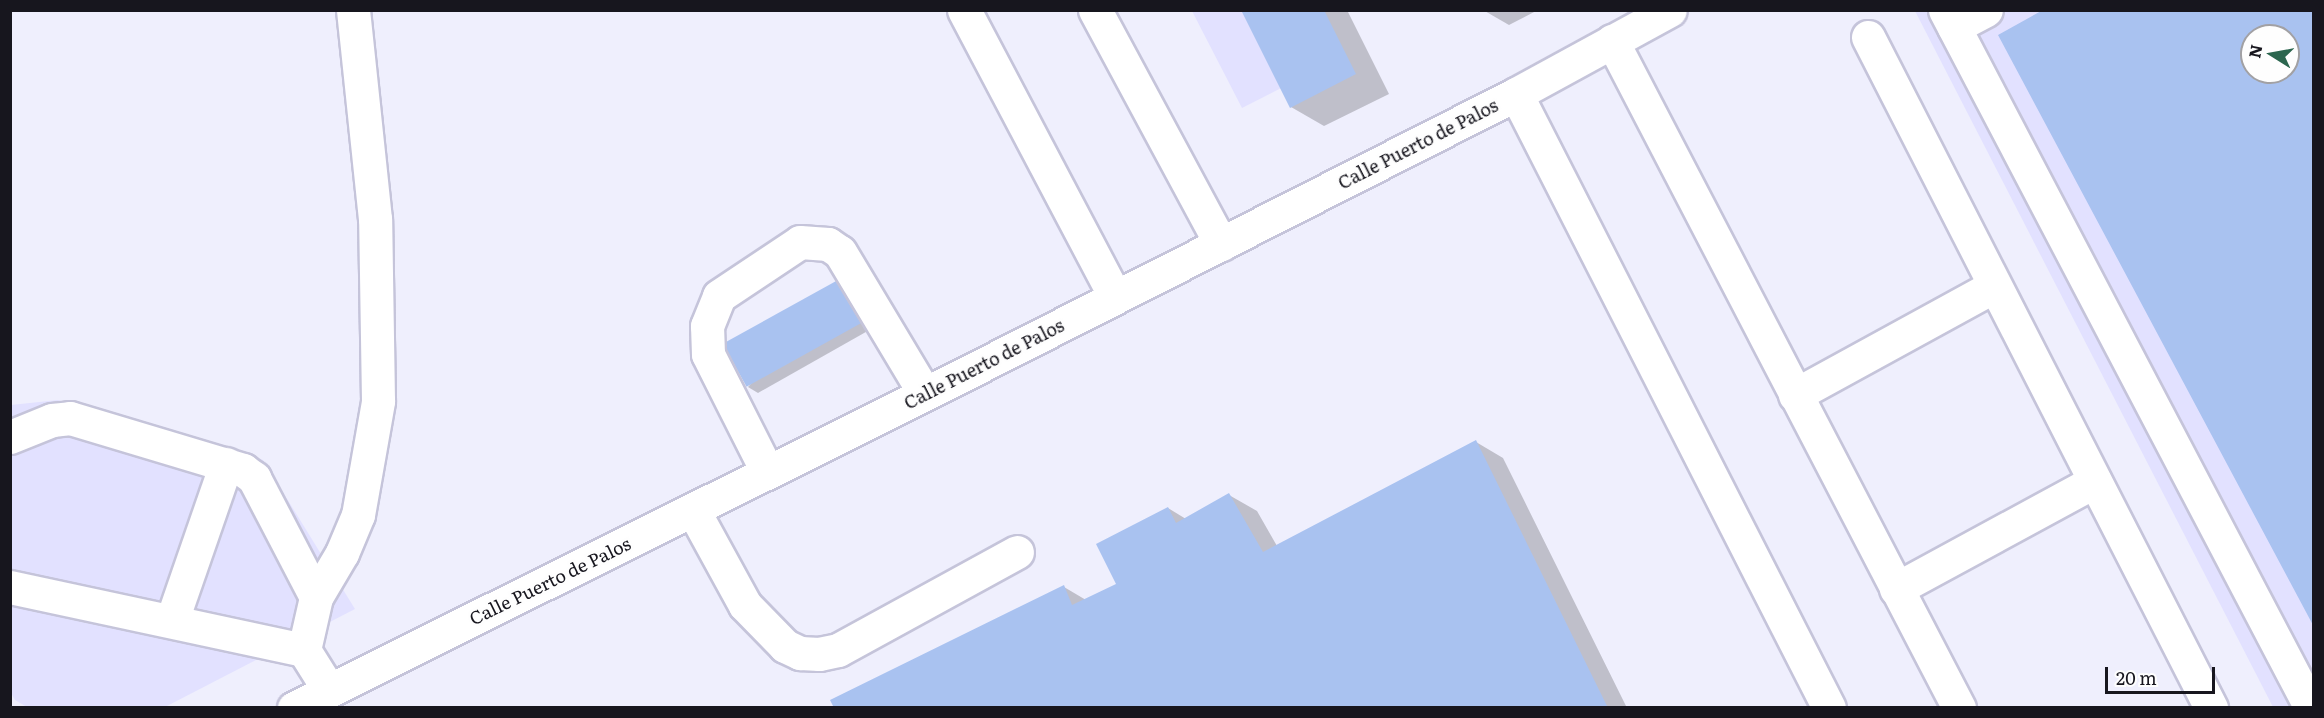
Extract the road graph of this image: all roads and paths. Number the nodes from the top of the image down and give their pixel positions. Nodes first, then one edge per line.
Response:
1 (353, 10) edge
2 (964, 10) edge
3 (1095, 10) edge
4 (1670, 10) edge
5 (1986, 10) edge
6 (1950, 19) edge
7 (1868, 37) dead end
8 (1612, 41) junction
9 (1516, 94) junction
10 (1221, 244) junction
11 (1994, 286) junction
12 (1115, 297) junction
13 (926, 394) junction
14 (1795, 394) junction
15 (10, 437) edge
16 (226, 464) junction
17 (767, 471) junction
18 (2095, 481) junction
19 (693, 510) junction
20 (1017, 552) dead end
21 (11, 586) edge
22 (1896, 589) junction
23 (316, 597) junction
24 (172, 620) junction
25 (304, 650) junction
26 (329, 690) junction
27 (294, 708) edge
28 (1829, 708) edge
29 (1959, 708) edge
30 (2211, 708) edge
31 (2312, 708) edge

1 - 23 street
2 - 12 street
3 - 10 street
4 - 8 street, Calle Puerto de Palos
5 - 6 street
6 - 31 street
7 - 11 street
8 - 9 street, Calle Puerto de Palos
8 - 14 street
9 - 10 street, Calle Puerto de Palos
9 - 28 street
10 - 12 street, Calle Puerto de Palos
11 - 14 street
11 - 18 street
12 - 13 street, Calle Puerto de Palos
13 - 17 street, Calle Puerto de Palos
13 - 17 street
14 - 22 street
15 - 16 street
16 - 23 street
16 - 24 street
17 - 19 street, Calle Puerto de Palos
18 - 22 street
18 - 30 street
19 - 20 street
19 - 26 street, Calle Puerto de Palos
21 - 24 street
22 - 29 street
23 - 25 street
24 - 25 street
25 - 26 street
26 - 27 street, Calle Puerto de Palos

